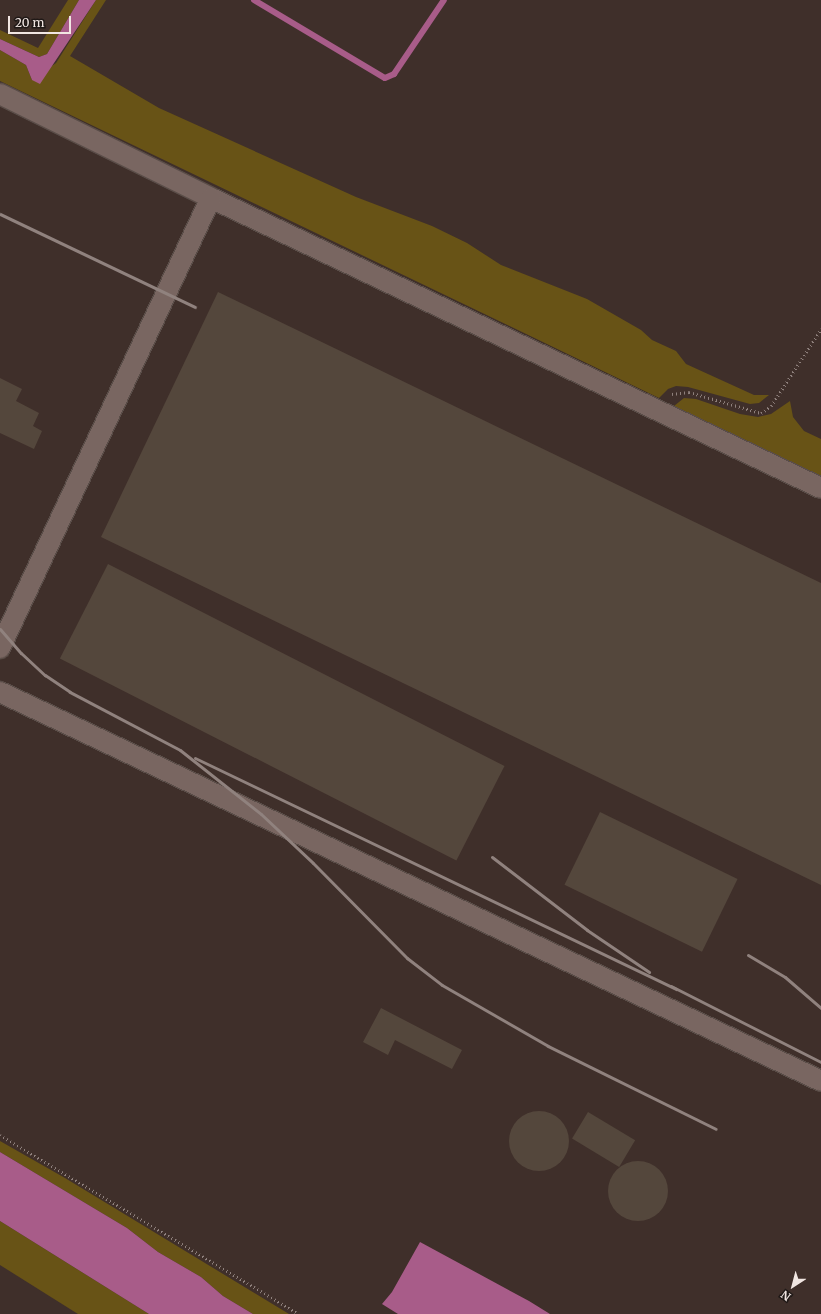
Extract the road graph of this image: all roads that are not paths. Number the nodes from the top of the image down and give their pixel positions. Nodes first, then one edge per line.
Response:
1 (0, 94) edge
2 (211, 198) junction
3 (821, 488) edge
4 (0, 648) edge
5 (0, 692) edge
6 (821, 1081) edge

1 - 2 street
2 - 3 street
2 - 4 street
5 - 6 street

